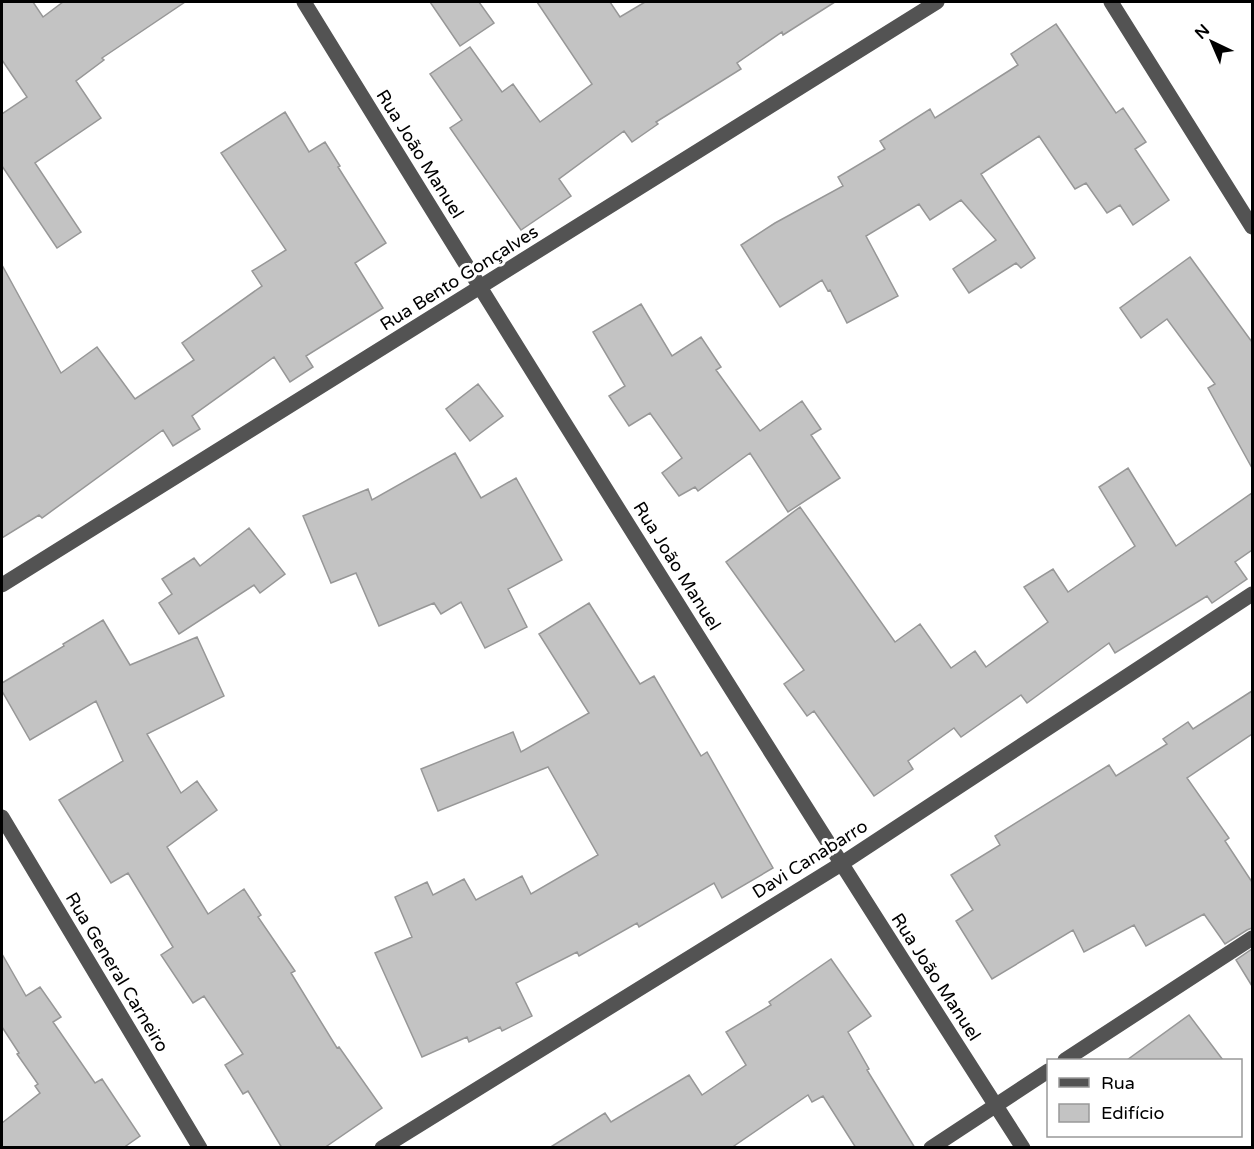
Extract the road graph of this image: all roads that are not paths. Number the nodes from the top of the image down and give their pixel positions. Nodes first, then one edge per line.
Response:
1 (304, 2) edge
2 (937, 2) edge
3 (1111, 2) edge
4 (1252, 227) edge
5 (480, 288) junction
6 (2, 585) edge
7 (1252, 594) edge
8 (2, 817) edge
9 (841, 864) junction
10 (1252, 938) edge
11 (1067, 1059) edge
12 (1047, 1072) edge
13 (996, 1106) junction
14 (200, 1148) edge
15 (382, 1148) edge
16 (931, 1148) edge
17 (1023, 1148) edge

1 - 5 street, Rua João Manuel
2 - 5 street, Rua Bento Gonçalves
3 - 4 street
5 - 6 street, Rua Bento Gonçalves
5 - 9 street, Rua João Manuel
7 - 9 street, Davi Canabarro
8 - 14 street, Rua General Carneiro
9 - 13 street, Rua João Manuel
9 - 15 street, Davi Canabarro
10 - 11 street
12 - 13 street
13 - 16 street
13 - 17 street, Rua João Manuel

